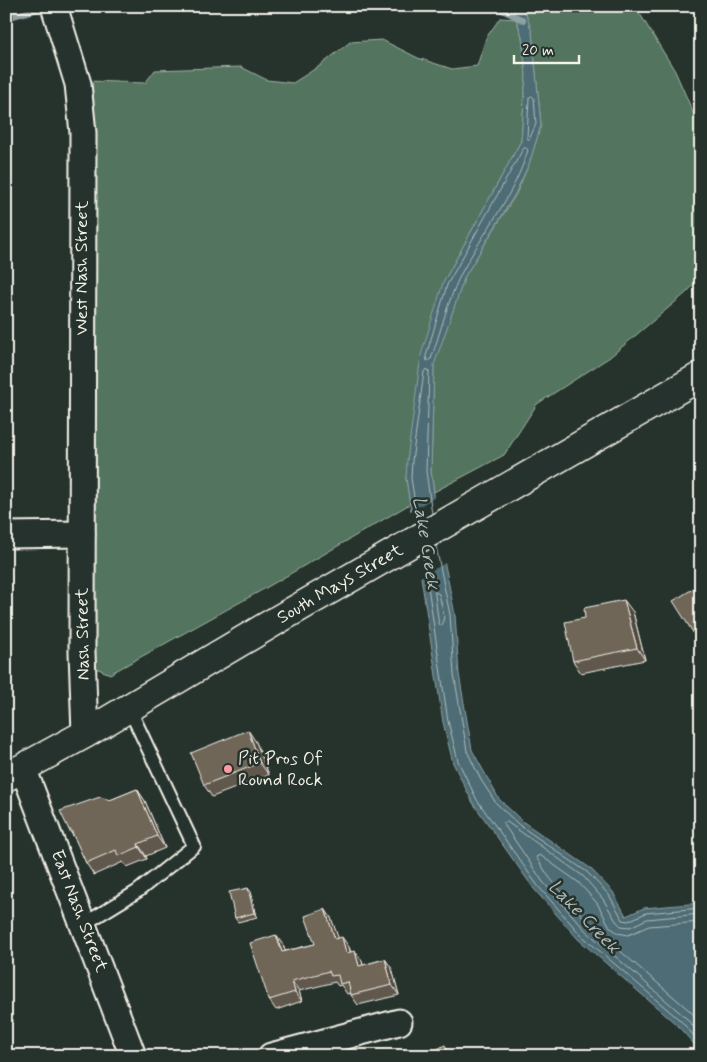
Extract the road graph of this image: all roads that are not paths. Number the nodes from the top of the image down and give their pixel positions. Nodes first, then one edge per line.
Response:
1 (54, 6) edge
2 (701, 376) edge
3 (82, 534) junction
4 (6, 535) edge
5 (129, 708) junction
6 (85, 734) junction
7 (14, 772) edge
8 (84, 924) junction
9 (399, 1022) dead end
10 (133, 1056) edge
11 (271, 1056) edge

1 - 3 street, West Nash Street
2 - 5 main road, South Mays Street
3 - 4 street
3 - 6 street, Nash Street
5 - 6 main road, South Mays Street
5 - 8 lane
6 - 7 main road, South Mays Street
7 - 8 street, East Nash Street
8 - 10 street, East Nash Street
9 - 11 street

